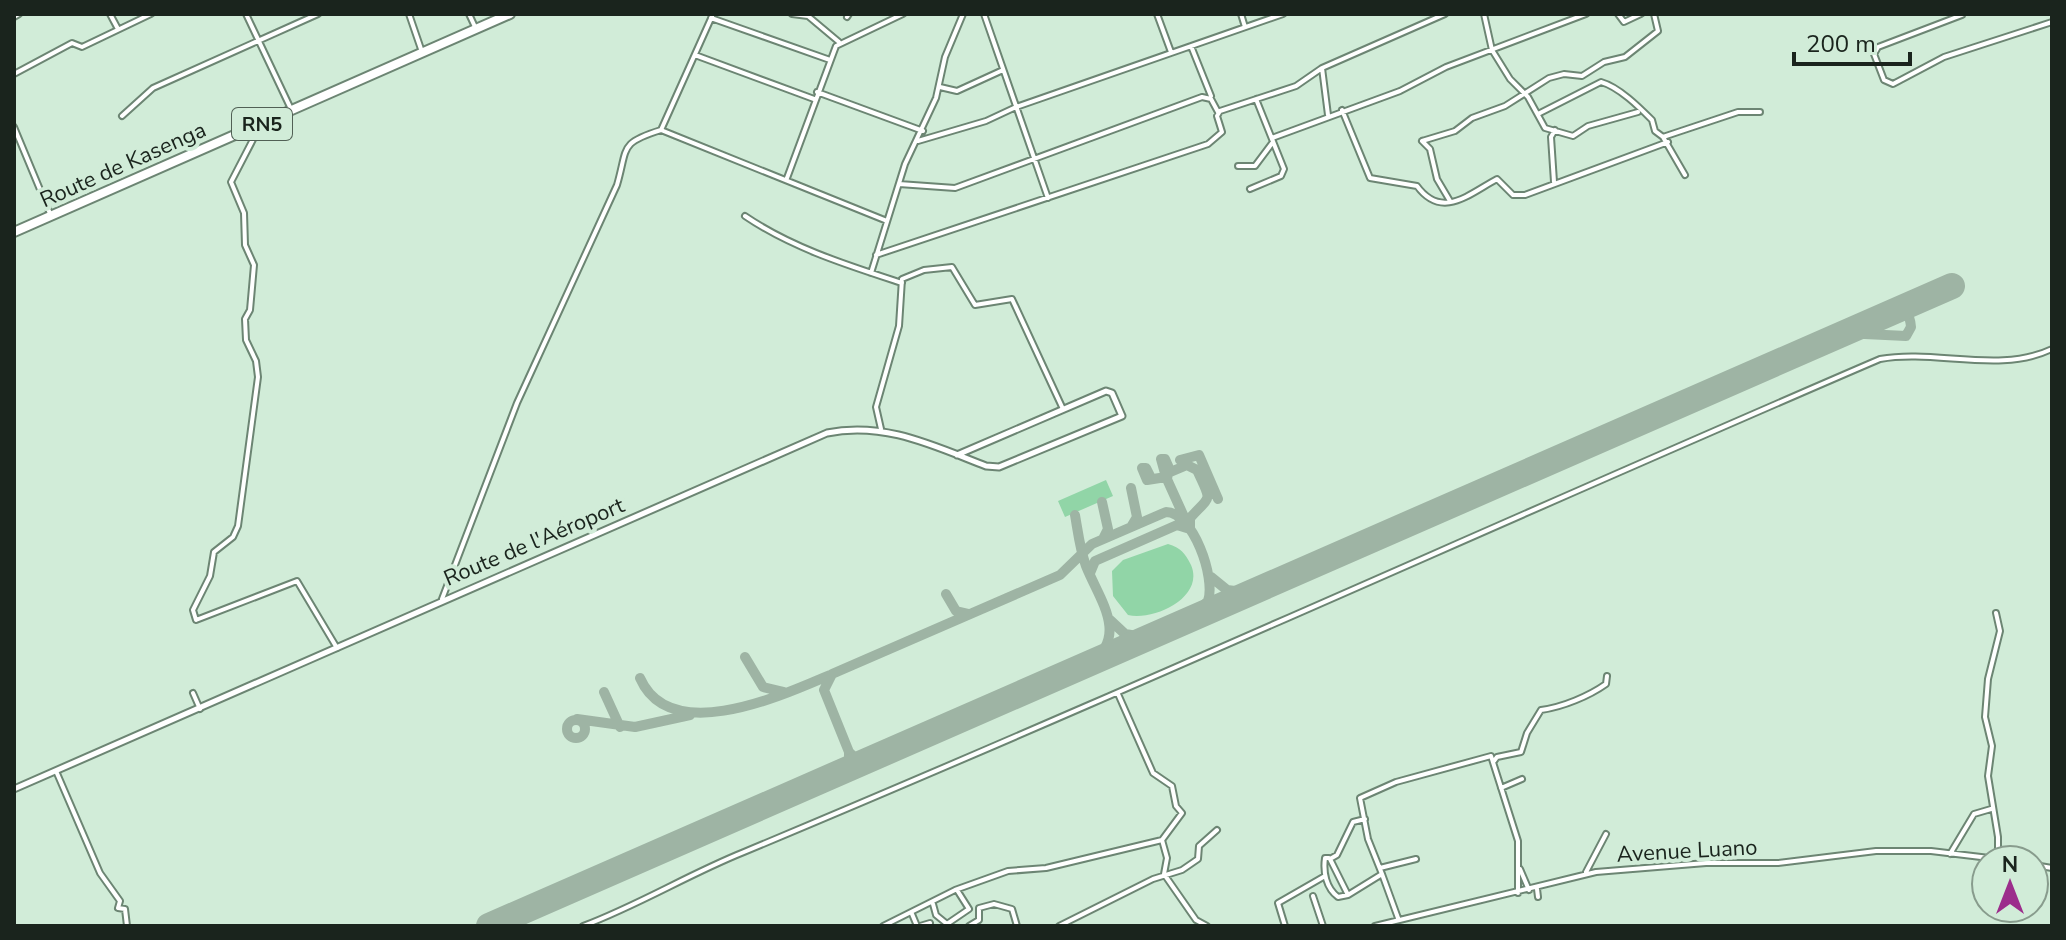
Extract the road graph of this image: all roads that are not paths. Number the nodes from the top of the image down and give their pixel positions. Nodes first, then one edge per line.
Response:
1 (110, 14) edge
2 (151, 14) edge
3 (247, 14) edge
4 (318, 14) edge
5 (409, 14) edge
6 (469, 14) edge
7 (510, 14) edge
8 (792, 14) edge
9 (903, 14) edge
10 (963, 14) edge
11 (984, 14) edge
12 (1157, 14) edge
13 (1241, 14) edge
14 (1283, 14) edge
15 (1445, 14) edge
16 (1484, 14) edge
17 (1586, 14) edge
18 (1618, 14) edge
19 (1641, 14) edge
20 (1654, 14) edge
21 (1963, 14) edge
22 (712, 16) edge
23 (2052, 22) edge
24 (1245, 27) junction
25 (118, 29) junction
26 (476, 29) junction
27 (261, 41) junction
28 (839, 43) junction
29 (1191, 46) junction
30 (1492, 50) junction
31 (422, 52) junction
32 (1171, 52) junction
33 (695, 55) junction
34 (830, 60) junction
35 (1322, 68) junction
36 (1003, 70) junction
37 (14, 74) edge
38 (940, 87) junction
39 (817, 92) junction
40 (1524, 94) junction
41 (814, 99) junction
42 (1211, 99) junction
43 (1256, 99) junction
44 (1016, 107) junction
45 (1342, 110) junction
46 (292, 111) junction
47 (1218, 112) junction
48 (1638, 112) junction
49 (1760, 112) dead end
50 (1538, 114) junction
51 (1328, 115) junction
52 (122, 116) dead end
53 (261, 124) junction
54 (14, 127) edge
55 (661, 130) junction
56 (1555, 130) junction
57 (923, 131) junction
58 (1663, 137) junction
59 (1273, 140) junction
60 (918, 141) junction
61 (1668, 142) junction
62 (1033, 161) junction
63 (1238, 166) dead end
64 (1685, 175) dead end
65 (787, 178) junction
66 (1554, 182) junction
67 (899, 184) junction
68 (1250, 189) dead end
69 (1048, 198) junction
70 (1450, 201) junction
71 (51, 216) junction
72 (745, 216) dead end
73 (887, 221) junction
74 (14, 232) edge
75 (876, 255) junction
76 (871, 273) junction
77 (902, 283) junction
78 (2052, 349) edge
79 (1063, 409) junction
80 (881, 429) junction
81 (957, 455) junction
82 (442, 599) junction
83 (1996, 613) dead end
84 (337, 648) junction
85 (1607, 676) dead end
86 (193, 693) dead end
87 (1117, 693) junction
88 (200, 709) junction
89 (1493, 763) junction
90 (56, 771) junction
91 (1522, 779) dead end
92 (1501, 788) junction
93 (14, 789) edge
94 (1991, 809) junction
95 (1365, 819) junction
96 (1217, 830) dead end
97 (1606, 834) dead end
98 (1162, 840) junction
99 (1998, 844) edge
100 (1950, 854) junction
101 (1970, 856) edge
102 (1329, 858) junction
103 (1416, 859) dead end
104 (1380, 868) junction
105 (1520, 869) junction
106 (1164, 874) junction
107 (1382, 874) junction
108 (1585, 874) junction
109 (1325, 876) junction
110 (1537, 889) junction
111 (957, 890) junction
112 (1529, 890) junction
113 (1518, 893) junction
114 (1348, 895) junction
115 (1313, 896) dead end
116 (1538, 897) dead end
117 (933, 903) junction
118 (912, 914) junction
119 (1398, 918) junction
120 (930, 923) dead end
121 (978, 924) edge
122 (1071, 924) edge
123 (127, 926) edge
124 (583, 926) edge
125 (883, 926) edge
126 (919, 926) edge
127 (969, 926) edge
128 (1017, 926) edge
129 (1059, 926) edge
130 (1207, 926) edge
131 (1285, 926) edge
132 (1323, 926) edge
133 (1375, 926) edge

1 - 25 street
2 - 25 street
3 - 27 street
4 - 27 street
5 - 31 street
6 - 26 street
7 - 26 highway, Route de Kasenga / RN5
8 - 28 street
9 - 28 street
10 - 38 street
11 - 36 street
12 - 32 street
13 - 24 street
14 - 24 street
15 - 35 street
16 - 30 street
17 - 30 street
18 - 19 street
20 - 40 street
21 - 23 street
22 - 33 street
22 - 34 street
24 - 29 street
25 - 37 street
26 - 31 highway, Route de Kasenga / RN5
27 - 46 street
27 - 52 street
28 - 34 street
29 - 32 street
29 - 42 street
30 - 40 street
30 - 45 street
31 - 46 highway, Route de Kasenga / RN5
32 - 44 street
33 - 41 street
33 - 55 street
34 - 39 street
35 - 43 street
35 - 51 street
36 - 38 street
36 - 44 street
38 - 57 street
39 - 41 street
39 - 57 street
40 - 50 street
40 - 70 street
41 - 65 street
42 - 47 street
42 - 62 street
43 - 47 street
43 - 59 street
44 - 60 street
44 - 62 street
45 - 51 street
45 - 70 street
46 - 53 highway, Route de Kasenga / RN5
47 - 69 street
48 - 50 street
48 - 56 street
48 - 58 street
49 - 58 street
50 - 56 street
51 - 59 street
53 - 71 highway, Route de Kasenga / RN5
53 - 84 street
54 - 71 street
55 - 65 street
55 - 82 street
56 - 66 street
57 - 60 street
58 - 61 street
59 - 63 street
59 - 68 street
60 - 67 street
61 - 64 street
61 - 66 street
62 - 67 street
62 - 69 street
65 - 73 street
66 - 70 street
67 - 73 street
69 - 75 street
71 - 74 highway, Route de Kasenga / RN5
72 - 76 street
73 - 75 street
75 - 76 street
76 - 77 street
77 - 79 street
77 - 80 street
78 - 87 street
79 - 81 main road
79 - 81 main road, Route de l'Aéroport
80 - 81 main road, Route de l'Aéroport
80 - 82 main road, Route de l'Aéroport
82 - 84 main road, Route de l'Aéroport
83 - 94 street
84 - 88 main road, Route de l'Aéroport
85 - 89 street
86 - 88 street
87 - 98 street
87 - 124 street
88 - 90 main road, Route de l'Aéroport
89 - 92 street
89 - 95 street
90 - 93 main road, Route de l'Aéroport
90 - 123 street
91 - 92 street
92 - 105 street
94 - 99 street
94 - 100 street
95 - 102 street
95 - 104 street
96 - 106 street
97 - 108 street
98 - 106 street
98 - 111 street
100 - 101 street, Avenue Luano
100 - 108 street, Avenue Luano
102 - 109 street
102 - 114 street
103 - 104 street
104 - 107 street
105 - 112 street
105 - 113 street
106 - 122 street
106 - 130 street
107 - 114 street
107 - 119 street
108 - 110 street, Avenue Luano
109 - 114 street
109 - 131 street
110 - 112 street, Avenue Luano
110 - 116 street
111 - 117 street
111 - 117 street
112 - 113 street, Avenue Luano
113 - 119 street, Avenue Luano
115 - 132 street
117 - 118 street
118 - 125 street
118 - 126 street
119 - 133 street, Avenue Luano
120 - 126 street
121 - 127 street
121 - 128 street
122 - 129 street

